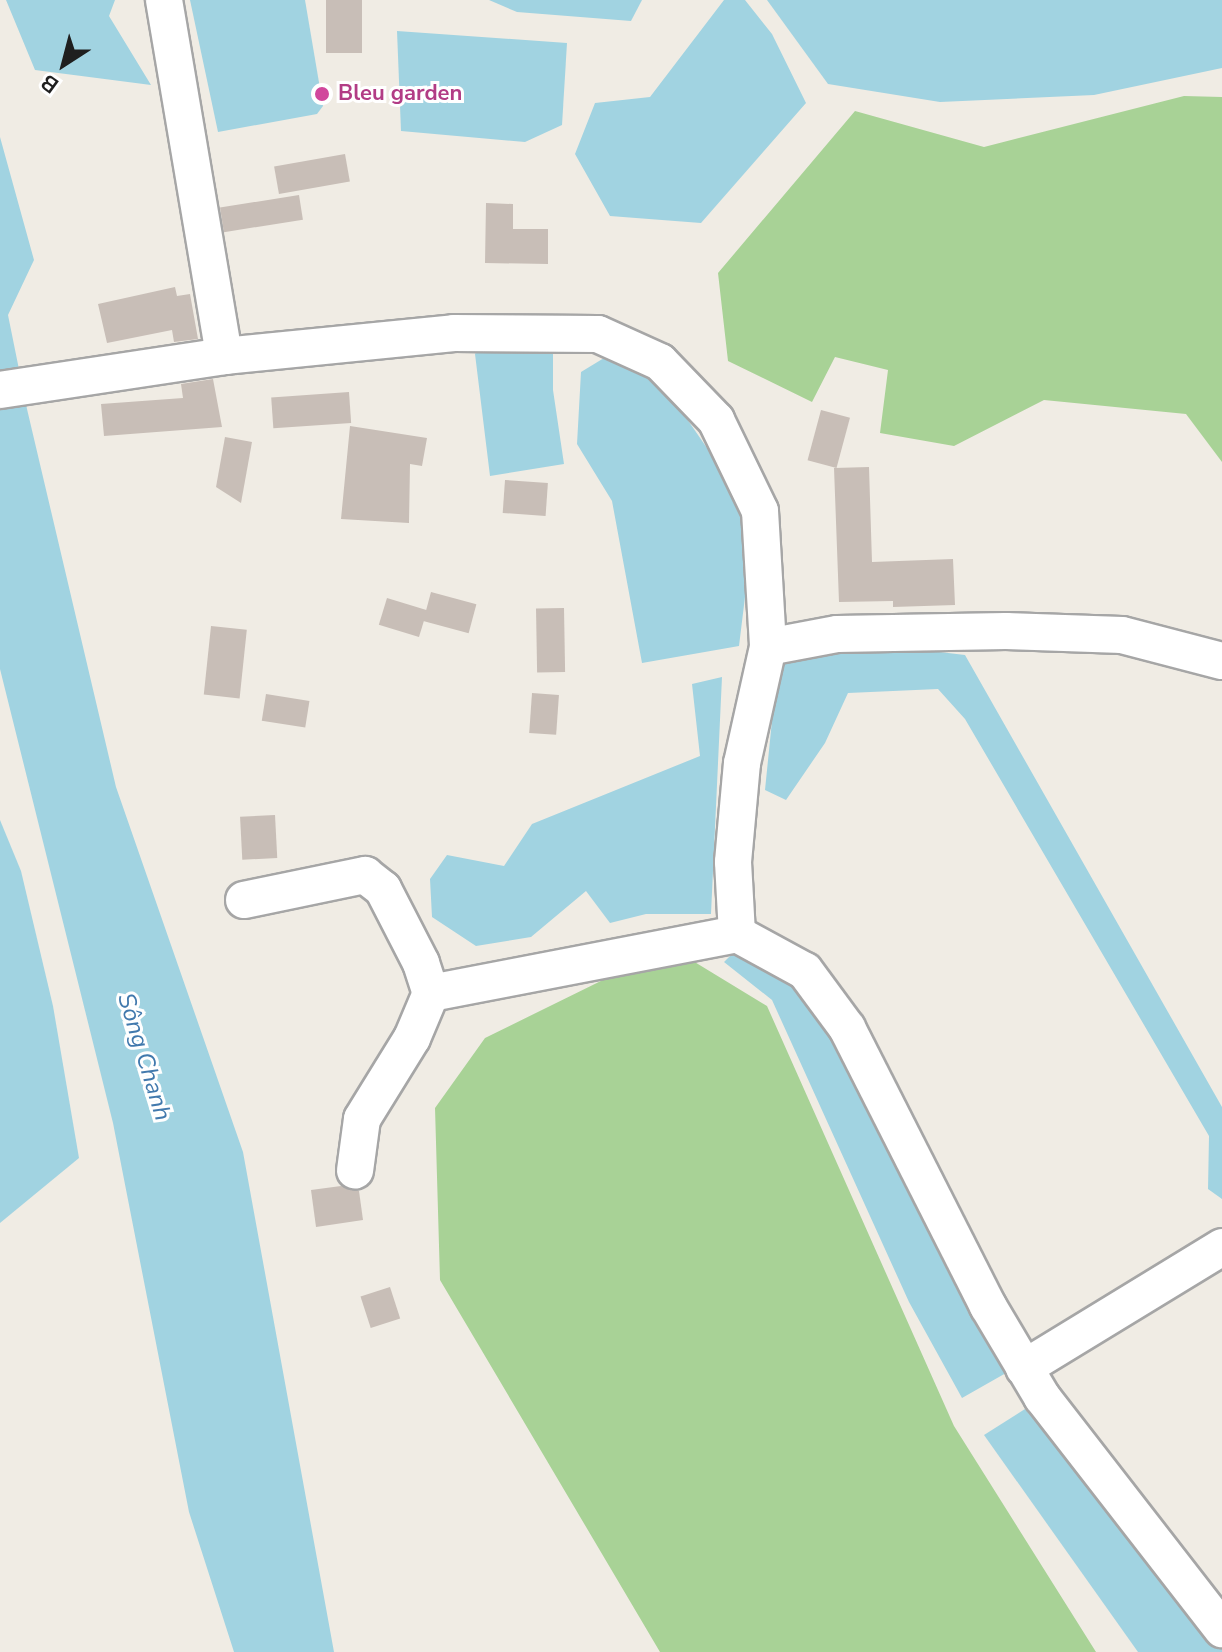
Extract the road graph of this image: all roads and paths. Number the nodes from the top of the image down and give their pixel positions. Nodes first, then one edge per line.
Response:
1 (164, 0) edge
2 (224, 356) junction
3 (0, 390) edge
4 (768, 647) junction
5 (1222, 661) edge
6 (244, 900) dead end
7 (737, 934) junction
8 (431, 993) junction
9 (355, 1171) dead end
10 (1222, 1247) edge
11 (1024, 1368) junction
12 (1222, 1629) edge

1 - 2 street
2 - 3 street
2 - 4 street
4 - 5 street
4 - 7 street
6 - 8 street
7 - 8 street
7 - 11 street
8 - 9 street
10 - 11 street
11 - 12 street

